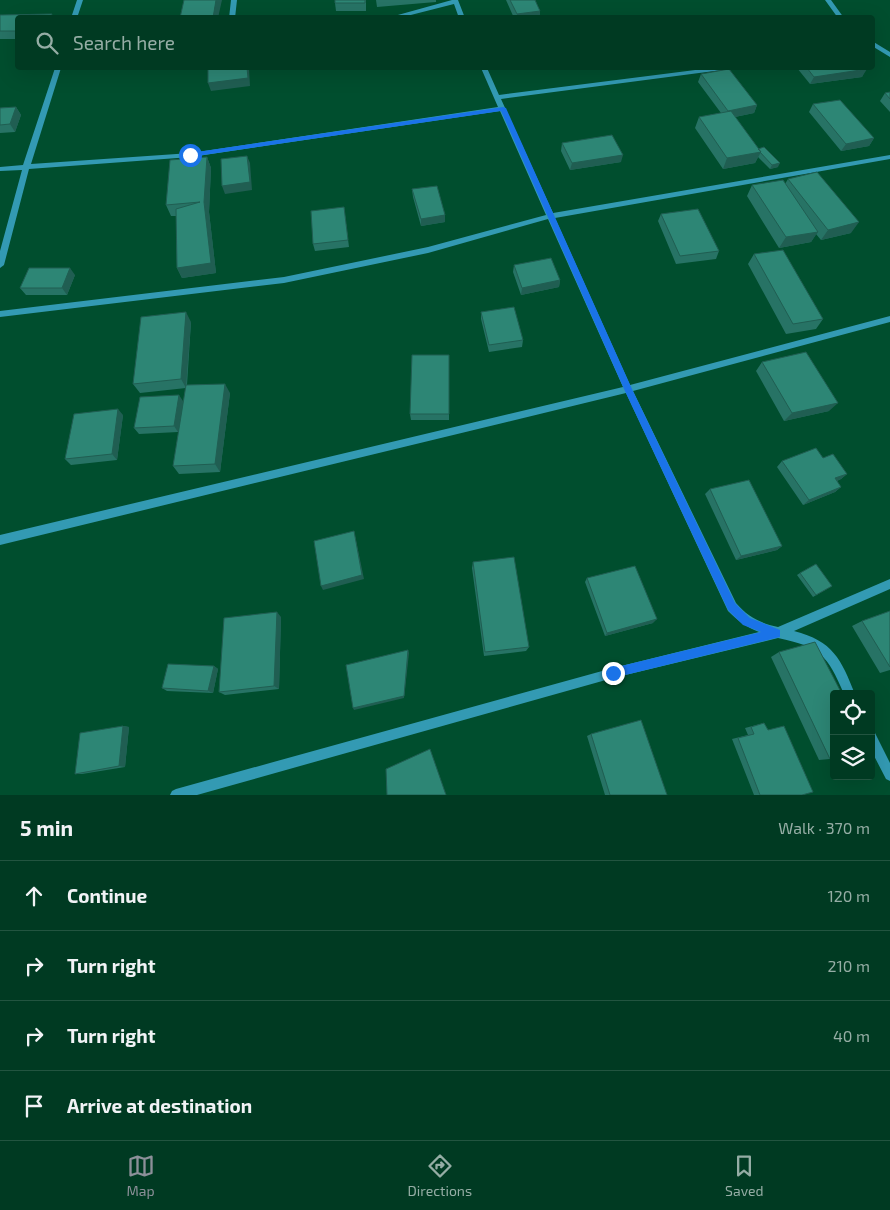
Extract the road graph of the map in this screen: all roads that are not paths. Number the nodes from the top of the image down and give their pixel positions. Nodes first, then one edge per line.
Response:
1 (80, 0) edge
2 (234, 0) edge
3 (828, 0) edge
4 (455, 1) edge
5 (75, 15) edge
6 (232, 15) edge
7 (401, 15) edge
8 (461, 15) edge
9 (839, 15) edge
10 (875, 44) edge
11 (890, 55) edge
12 (57, 70) edge
13 (485, 70) edge
14 (706, 70) edge
15 (497, 96) junction
16 (503, 108) junction
17 (890, 157) edge
18 (26, 168) junction
19 (0, 169) edge
20 (551, 216) junction
21 (0, 265) edge
22 (0, 314) edge
23 (890, 319) edge
24 (628, 389) junction
25 (0, 540) edge
26 (890, 584) edge
27 (777, 633) junction
28 (848, 690) edge
29 (875, 745) edge
30 (890, 775) edge
31 (176, 795) edge

1 - 5 street
2 - 6 street
3 - 9 street
4 - 7 street
4 - 8 street
10 - 11 street
12 - 18 street
13 - 15 street
14 - 15 street
15 - 16 street
16 - 18 street
16 - 20 street
17 - 20 street
18 - 19 street
18 - 21 street
20 - 22 street
20 - 24 street
23 - 24 street
24 - 25 street
24 - 27 street
26 - 27 street
27 - 28 street
27 - 31 street
29 - 30 street

